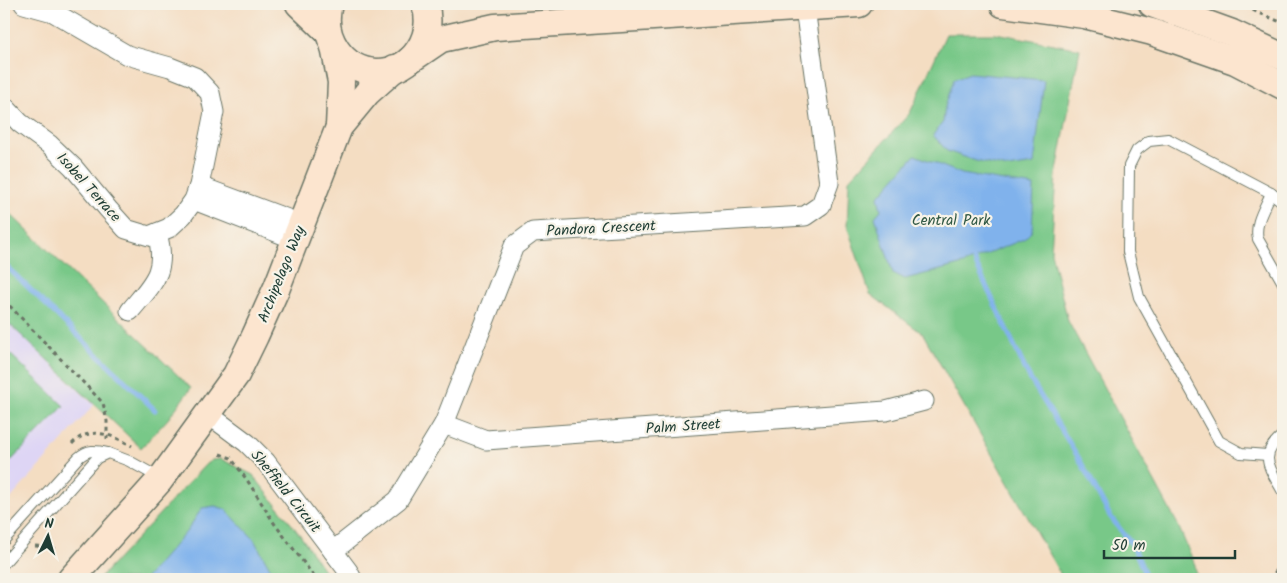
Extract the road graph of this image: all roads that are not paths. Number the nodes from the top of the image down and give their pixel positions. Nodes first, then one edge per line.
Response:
1 (24, 4) edge
2 (299, 4) edge
3 (330, 4) edge
4 (426, 4) edge
5 (859, 4) edge
6 (1003, 4) edge
7 (1152, 4) edge
8 (806, 8) junction
9 (1085, 10) edge
10 (331, 39) junction
11 (1283, 56) edge
12 (402, 64) junction
13 (1283, 86) edge
14 (4, 106) edge
15 (339, 127) junction
16 (197, 193) junction
17 (1272, 193) junction
18 (1283, 202) edge
19 (298, 232) junction
20 (157, 233) junction
21 (1283, 283) edge
22 (130, 311) dead end
23 (924, 401) dead end
24 (208, 414) junction
25 (444, 424) junction
26 (1283, 435) edge
27 (108, 453) junction
28 (1267, 455) junction
29 (149, 472) junction
30 (1283, 492) edge
31 (4, 540) edge
32 (333, 551) junction
33 (4, 563) edge
34 (53, 579) edge
35 (71, 579) edge
36 (352, 579) edge

1 - 16 street
2 - 10 street
3 - 10 street, Archipelago Way
4 - 12 street
5 - 8 street
6 - 9 street
7 - 11 street
8 - 12 street
8 - 25 street, Pandora Crescent
9 - 13 street
10 - 12 street
10 - 15 street, Archipelago Way
12 - 15 street, Archipelago Way
14 - 20 street, Isobel Terrace
15 - 19 street, Archipelago Way
16 - 19 street
16 - 20 street
17 - 18 lane
17 - 21 lane
17 - 28 lane
19 - 24 street, Archipelago Way
20 - 22 street
23 - 25 street, Palm Street
24 - 29 street, Archipelago Way
24 - 32 street, Sheffield Circuit
24 - 35 street, Archipelago Way
25 - 32 street, Pandora Crescent
26 - 28 lane
27 - 29 lane
27 - 31 lane
27 - 33 lane
28 - 30 lane
29 - 34 street, Archipelago Way
32 - 36 street, Sheffield Circuit

